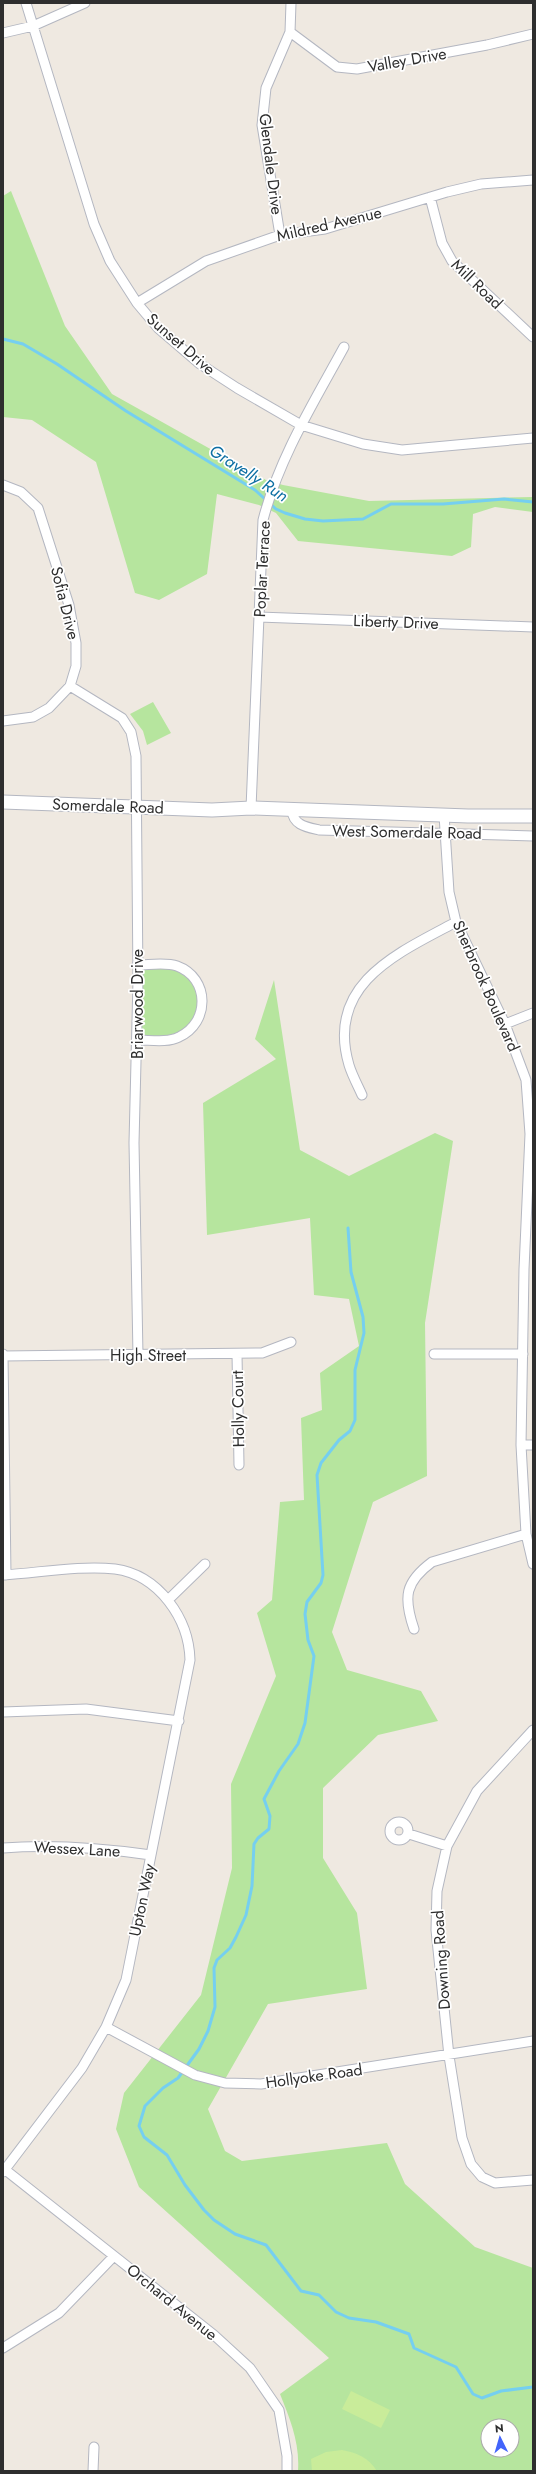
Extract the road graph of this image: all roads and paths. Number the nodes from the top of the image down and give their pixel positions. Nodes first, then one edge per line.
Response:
1 (26, 3) edge
2 (85, 3) edge
3 (290, 3) edge
4 (33, 26) junction
5 (290, 32) junction
6 (3, 33) edge
7 (533, 34) edge
8 (533, 180) edge
9 (430, 197) junction
10 (280, 235) junction
11 (137, 303) junction
12 (533, 337) edge
13 (344, 347) dead end
14 (301, 426) junction
15 (533, 438) edge
16 (3, 485) edge
17 (259, 617) junction
18 (533, 627) edge
19 (70, 686) junction
20 (3, 721) edge
21 (3, 802) edge
22 (137, 807) junction
23 (251, 808) junction
24 (212, 810) joint
25 (292, 810) junction
26 (444, 815) junction
27 (533, 816) edge
28 (445, 832) junction
29 (533, 836) edge
30 (456, 922) junction
31 (137, 965) junction
32 (533, 1013) edge
33 (505, 1024) junction
34 (137, 1040) junction
35 (362, 1096) dead end
36 (531, 1134) edge
37 (528, 1269) edge
38 (291, 1342) dead end
39 (238, 1354) junction
40 (434, 1354) dead end
41 (523, 1354) junction
42 (3, 1355) edge
43 (138, 1355) junction
44 (521, 1445) junction
45 (533, 1445) edge
46 (239, 1465) dead end
47 (526, 1534) junction
48 (205, 1564) dead end
49 (533, 1564) edge
50 (4, 1575) edge
51 (168, 1600) junction
52 (414, 1629) dead end
53 (3, 1712) edge
54 (179, 1721) junction
55 (533, 1730) edge
56 (409, 1834) dead end
57 (447, 1846) junction
58 (3, 1848) edge
59 (151, 1855) junction
60 (106, 2028) junction
61 (533, 2042) edge
62 (449, 2056) junction
63 (4, 2170) edge
64 (533, 2180) edge
65 (114, 2256) junction
66 (3, 2348) edge
67 (94, 2447) dead end
68 (92, 2471) edge
69 (287, 2471) edge

1 - 4 street, Sunset Drive
2 - 4 street
3 - 5 street, Glendale Drive
4 - 6 street
4 - 11 street, Sunset Drive
5 - 7 street, Valley Drive
5 - 10 street, Glendale Drive
8 - 9 street, Mildred Avenue
9 - 10 street, Mildred Avenue
9 - 12 street, Mill Road
10 - 11 street, Mildred Avenue
11 - 14 street, Sunset Drive
13 - 14 street, Poplar Terrace
14 - 15 street, Sunset Drive
14 - 17 street, Poplar Terrace
16 - 19 street, Sofia Drive
17 - 18 street, Liberty Drive
17 - 23 street, Poplar Terrace
19 - 20 street, Sofia Drive
19 - 22 street, Briarwood Drive
21 - 22 main road, Somerdale Road
22 - 24 main road, Somerdale Road
22 - 31 street, Briarwood Drive
23 - 24 main road, West Somerdale Road
23 - 25 main road, West Somerdale Road
25 - 26 main road, West Somerdale Road
25 - 28 street, West Somerdale Road
26 - 27 main road, West Somerdale Road
26 - 28 street, Sherbrook Boulevard
28 - 29 street, West Somerdale Road
28 - 30 street, Sherbrook Boulevard
30 - 33 street, Sherbrook Boulevard
30 - 35 street
31 - 34 street, Briarwood Drive
31 - 34 street
32 - 33 street
33 - 36 street, Sherbrook Boulevard
34 - 43 street, Briarwood Drive
36 - 37 street, Sherbrook Boulevard
37 - 41 street, Sherbrook Boulevard
38 - 39 street, High Street
39 - 43 street, High Street
39 - 46 street, Holly Court
40 - 41 street
41 - 44 street, Sherbrook Boulevard
42 - 43 street, High Street
42 - 50 street
44 - 45 street
44 - 47 street, Sherbrook Boulevard
47 - 49 street, Sherbrook Boulevard
47 - 52 street
48 - 51 street
50 - 51 street, Upton Way
51 - 54 street, Upton Way
53 - 54 street
54 - 59 street, Upton Way
55 - 57 street, Downing Road
56 - 57 street
57 - 62 street, Downing Road
58 - 59 street, Wessex Lane
59 - 60 street, Upton Way
60 - 62 street, Hollyoke Road
60 - 63 street, Upton Way
61 - 62 street, Hollyoke Road
62 - 64 street, Downing Road
63 - 65 street, Orchard Avenue
65 - 66 street
65 - 69 street, Orchard Avenue
67 - 68 street

